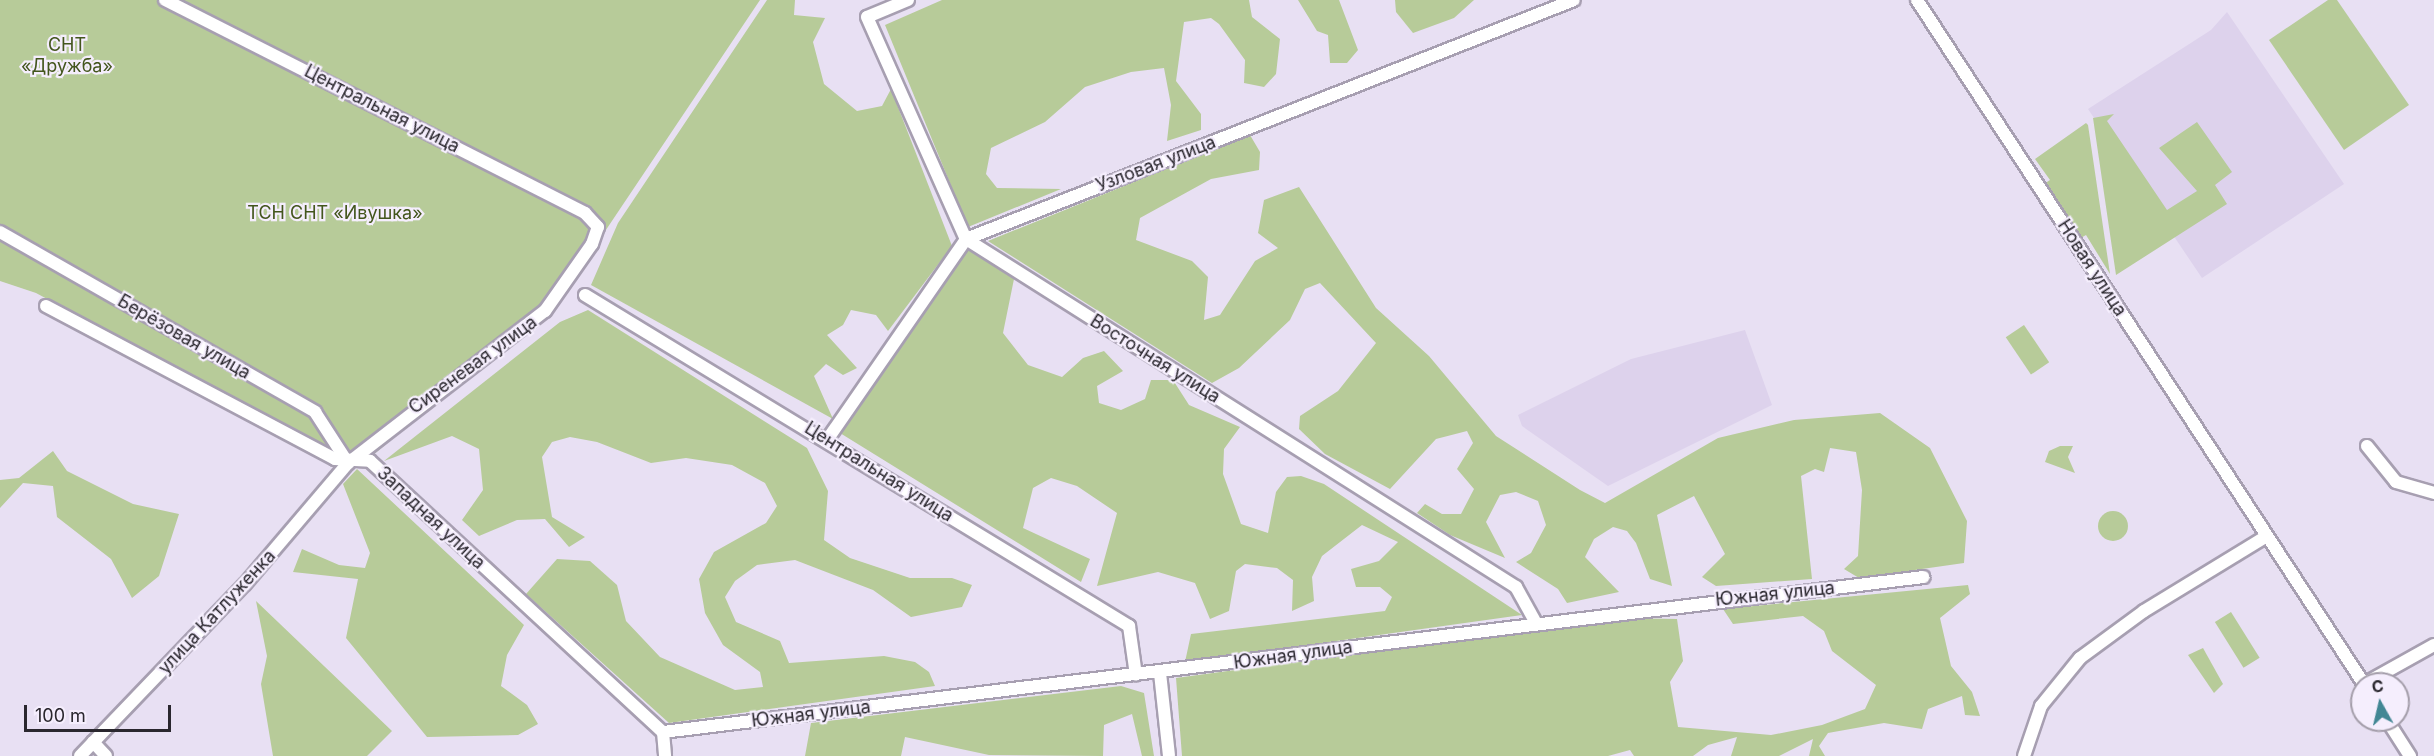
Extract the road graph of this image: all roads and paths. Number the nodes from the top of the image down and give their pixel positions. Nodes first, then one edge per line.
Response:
1 (165, 0) edge
2 (908, 0) edge
3 (1575, 0) edge
4 (1917, 0) edge
5 (597, 223) joint
6 (0, 232) edge
7 (966, 239) junction
8 (585, 295) dead end
9 (46, 306) dead end
10 (827, 440) junction
11 (2367, 446) dead end
12 (348, 463) junction
13 (2434, 493) edge
14 (2265, 537) junction
15 (1924, 577) dead end
16 (1535, 621) junction
17 (2434, 645) edge
18 (2356, 672) edge
19 (2386, 672) edge
20 (1160, 673) junction
21 (1136, 675) junction
22 (663, 732) junction
23 (2395, 732) edge
24 (93, 742) junction
25 (80, 756) edge
26 (106, 756) edge
27 (665, 756) edge
28 (1169, 756) edge
29 (2024, 756) edge
30 (2410, 756) edge

1 - 5 street, Центральная улица
2 - 7 street
3 - 7 street, Узловая улица
4 - 14 street, Новая улица
5 - 12 street, Сиреневая улица
6 - 12 street, Берёзовая улица
7 - 10 street
7 - 16 street, Восточная улица
8 - 10 street, Центральная улица
9 - 12 street, Западная улица
10 - 21 street, Центральная улица
11 - 13 street
12 - 22 street, Западная улица
12 - 24 street, улица Катлуженка
14 - 18 street, Новая улица
14 - 29 street
15 - 16 street, Южная улица
16 - 20 street, Южная улица
17 - 19 street
20 - 21 street, Южная улица
20 - 28 street
21 - 22 street, Южная улица
22 - 27 street
23 - 30 street
24 - 25 street, улица Катлуженка
24 - 26 street

